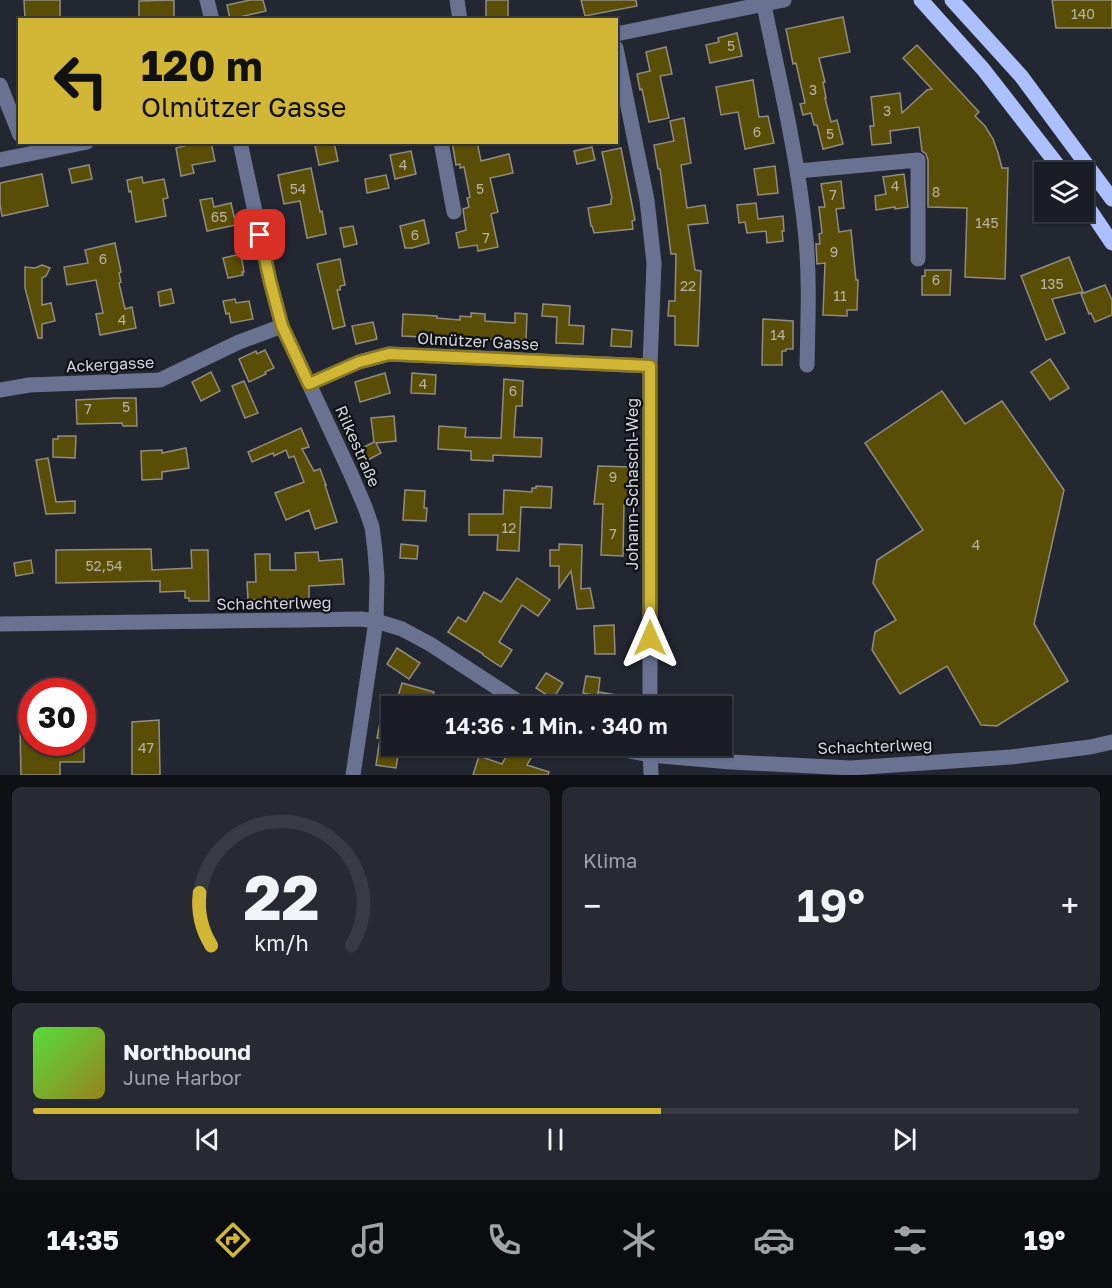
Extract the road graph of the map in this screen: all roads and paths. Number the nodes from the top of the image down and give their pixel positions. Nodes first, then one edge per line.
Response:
1 (207, 0) edge
2 (457, 0) edge
3 (784, 0) edge
4 (921, 0) edge
5 (952, 0) edge
6 (764, 5) junction
7 (212, 18) edge
8 (460, 18) edge
9 (618, 34) edge
10 (618, 58) edge
11 (0, 85) edge
12 (1051, 116) junction
13 (18, 130) edge
14 (1032, 130) junction
15 (69, 144) edge
16 (240, 144) edge
17 (441, 144) edge
18 (25, 149) edge
19 (0, 160) edge
20 (1056, 162) edge
21 (798, 171) junction
22 (1112, 199) edge
23 (454, 212) dead end
24 (1094, 216) edge
25 (1112, 243) edge
26 (918, 259) dead end
27 (282, 326) junction
28 (807, 365) dead end
29 (650, 366) junction
30 (309, 384) junction
31 (0, 390) edge
32 (376, 621) junction
33 (0, 624) edge
34 (509, 696) edge
35 (651, 696) edge
36 (1112, 742) edge
37 (650, 756) edge
38 (690, 756) edge
39 (353, 775) edge
40 (651, 775) edge

1 - 7 street
2 - 8 street
3 - 6 street
4 - 14 main road
5 - 12 main road
6 - 9 street
6 - 21 street
10 - 29 street, Johann-Schaschl-Weg
11 - 13 street
12 - 14 main road
12 - 22 main road
14 - 20 main road
15 - 18 street
16 - 27 street, Rilkestraße
17 - 23 street
18 - 19 street
21 - 26 street
21 - 28 street
24 - 25 main road
27 - 30 street, Rilkestraße
27 - 31 street, Ackergasse
29 - 30 street, Olmützer Gasse
29 - 35 street, Johann-Schaschl-Weg
30 - 32 street, Rilkestraße
32 - 33 street, Schachterlweg
32 - 34 street, Schachterlweg
32 - 39 street, Rilkestraße
36 - 38 street, Schachterlweg
37 - 40 street

